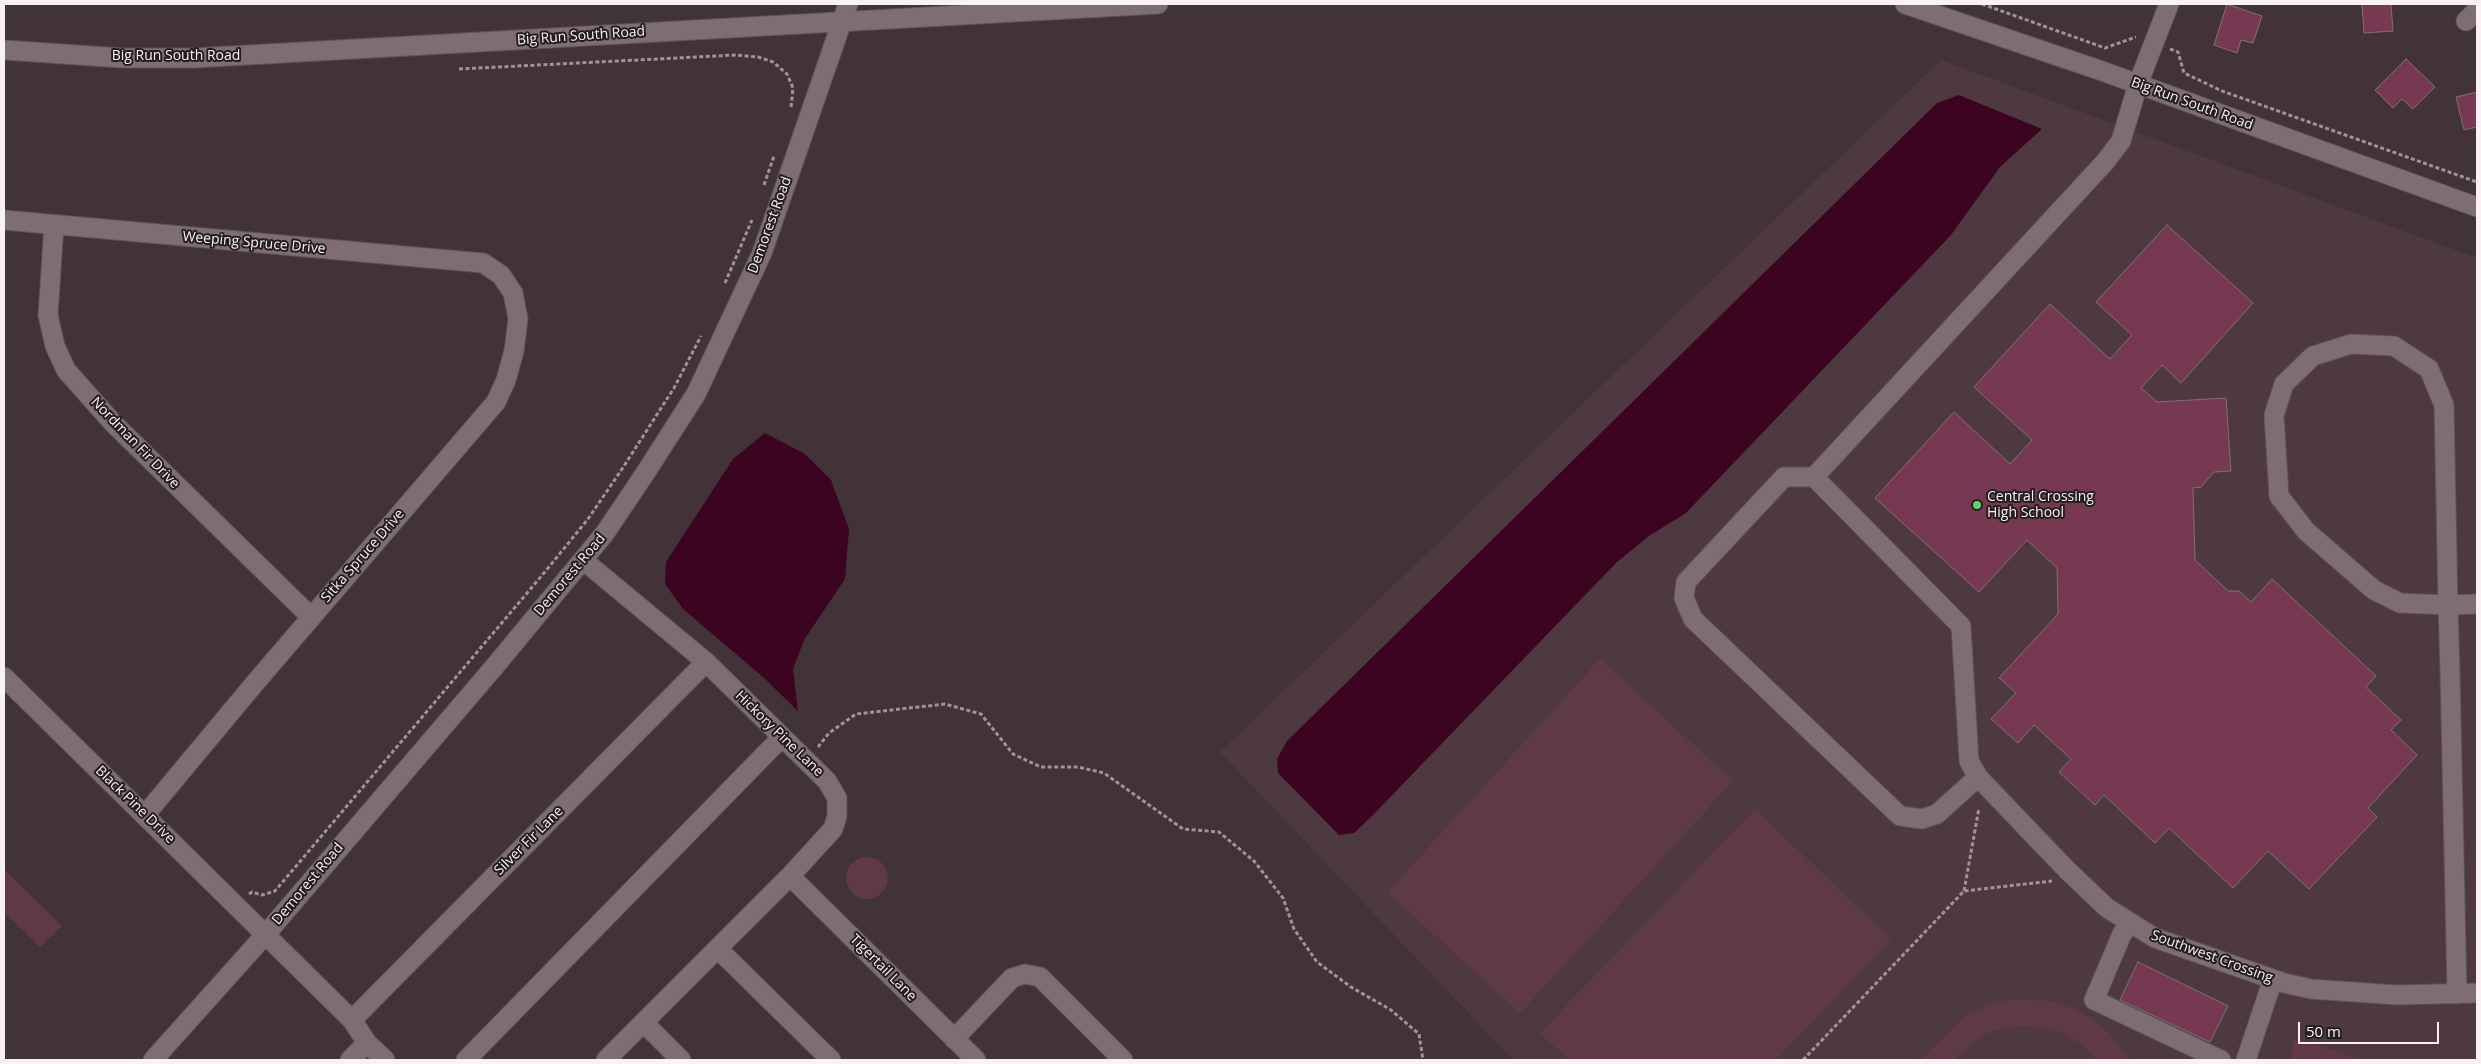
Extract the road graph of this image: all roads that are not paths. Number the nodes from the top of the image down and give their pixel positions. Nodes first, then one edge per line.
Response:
1 (1158, 4) edge
2 (1905, 4) edge
3 (2169, 4) edge
4 (845, 12) edge
5 (4, 50) edge
6 (2138, 84) junction
7 (2477, 207) edge
8 (4, 220) edge
9 (54, 225) junction
10 (501, 275) joint
11 (1814, 477) junction
12 (583, 560) junction
13 (2477, 604) edge
14 (2448, 605) junction
15 (311, 617) junction
16 (706, 662) junction
17 (4, 677) edge
18 (782, 737) junction
19 (1978, 778) junction
20 (145, 815) junction
21 (790, 876) junction
22 (2130, 923) junction
23 (266, 934) junction
24 (718, 949) junction
25 (2273, 979) junction
26 (2477, 993) edge
27 (2457, 994) junction
28 (352, 1020) junction
29 (644, 1022) junction
30 (954, 1039) junction
31 (367, 1043) junction
32 (153, 1060) edge
33 (350, 1060) edge
34 (385, 1060) edge
35 (466, 1060) edge
36 (606, 1060) edge
37 (681, 1060) edge
38 (831, 1060) edge
39 (976, 1060) edge
40 (1123, 1060) edge
41 (2222, 1060) edge
42 (2246, 1060) edge

1 - 4 street, Big Run South Road
2 - 6 street, Big Run South Road
3 - 6 street
4 - 5 street, Big Run South Road
4 - 12 street, Demorest Road
6 - 7 street, Big Run South Road
6 - 11 street
8 - 9 street, Weeping Spruce Drive
9 - 10 street, Weeping Spruce Drive
9 - 15 street, Nordman Fir Drive
10 - 15 street, Sitka Spruce Drive
11 - 19 street, Southwest Crossing
11 - 19 street
12 - 16 street, Hickory Pine Lane
12 - 23 street, Demorest Road
13 - 14 street
14 - 14 street
14 - 27 street
15 - 20 street, Sitka Spruce Drive
16 - 18 street, Hickory Pine Lane
16 - 28 street, Silver Fir Lane
17 - 20 street, Black Pine Drive
18 - 21 street, Hickory Pine Lane
18 - 35 street
19 - 22 street, Southwest Crossing
20 - 23 street, Black Pine Drive
21 - 24 street, Hickory Pine Lane
21 - 30 street, Tigertail Lane
22 - 25 street, Southwest Crossing
22 - 41 street
23 - 28 street, Black Pine Drive
23 - 32 street, Demorest Road
24 - 29 street, Hickory Pine Lane
24 - 38 street
25 - 27 street, Southwest Crossing
25 - 42 street
26 - 27 street, Southwest Crossing
28 - 31 street, Black Pine Drive
29 - 36 street, Hickory Pine Lane
29 - 37 street
30 - 39 street, Tigertail Lane
30 - 40 street
31 - 33 street
31 - 34 street, Black Pine Drive

